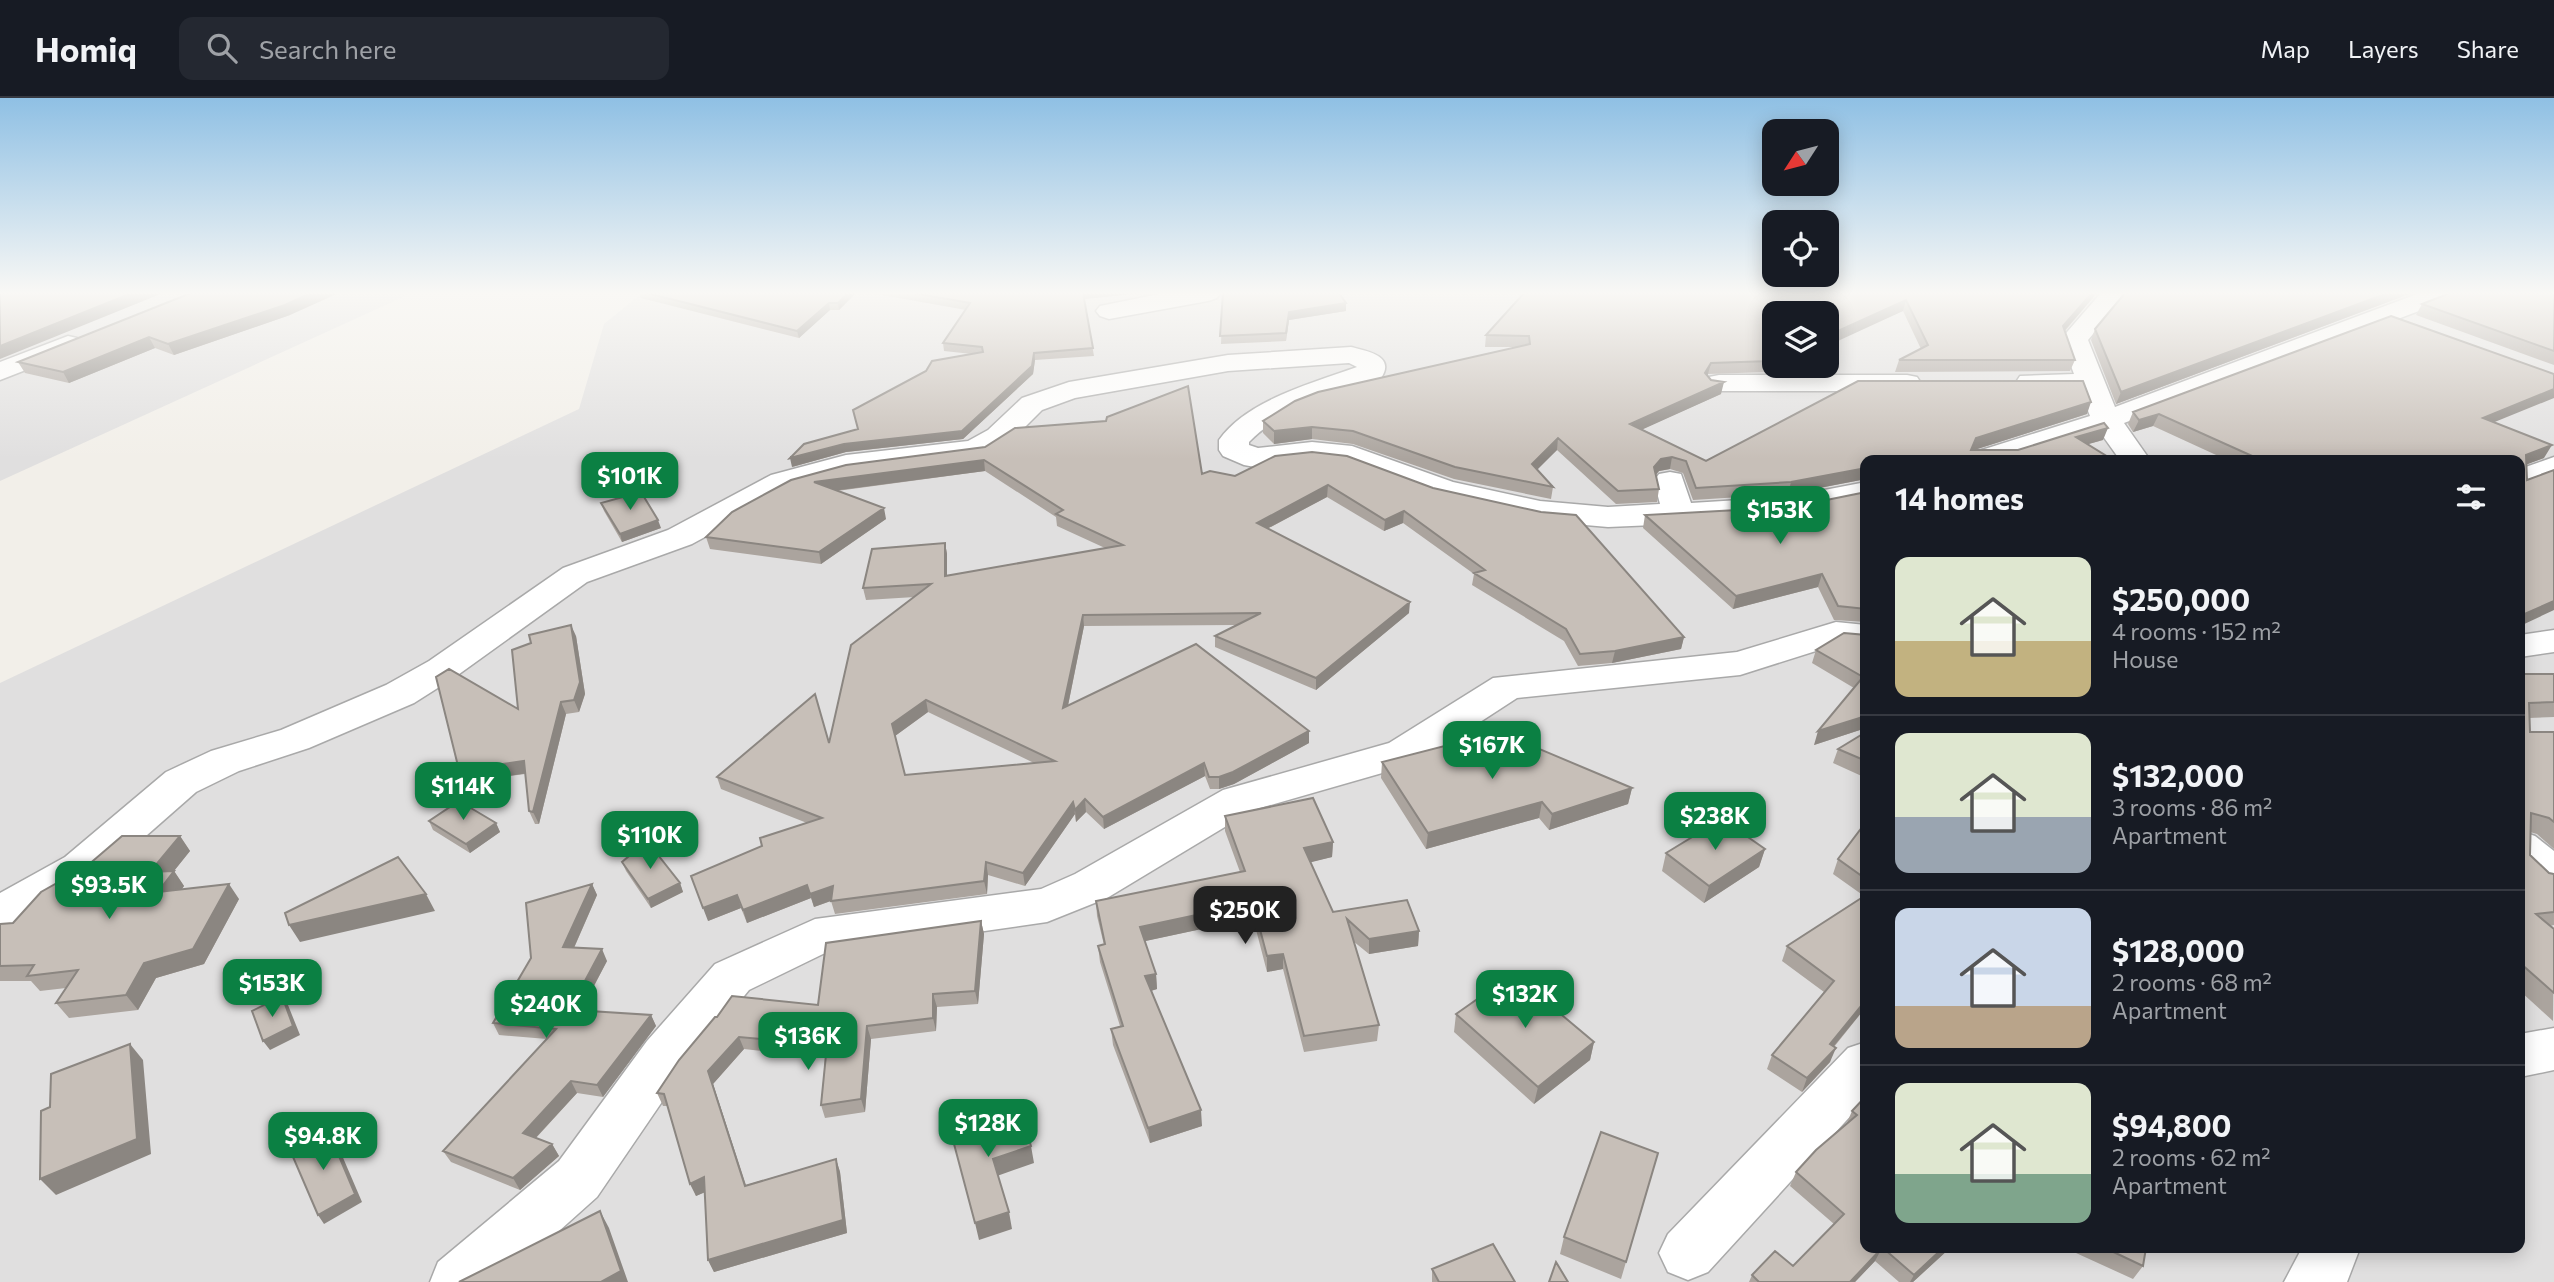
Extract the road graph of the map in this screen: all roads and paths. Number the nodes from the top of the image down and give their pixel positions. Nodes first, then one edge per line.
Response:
1 (58, 348) edge
2 (2078, 348) edge
3 (2295, 348) edge
4 (0, 372) edge
5 (2091, 382) junction
6 (1719, 383) edge
7 (1939, 383) edge
8 (2008, 383) edge
9 (2106, 420) junction
10 (1998, 455) edge
11 (2131, 455) edge
12 (2554, 466) edge
13 (2525, 479) edge
14 (1670, 481) dead end
15 (1860, 492) edge
16 (1678, 514) junction
17 (1860, 636) edge
18 (2554, 641) edge
19 (2525, 645) edge
20 (2525, 851) edge
21 (2554, 875) edge
22 (0, 910) edge
23 (2554, 1049) edge
24 (2525, 1054) edge
25 (1860, 1069) edge
26 (1688, 1253) dead end
27 (2329, 1253) edge
28 (459, 1282) edge
29 (2313, 1282) edge

1 - 4 street
2 - 5 street
3 - 9 street
5 - 8 street
5 - 9 street
6 - 7 street
9 - 10 street
9 - 11 street
12 - 13 street
14 - 16 street
15 - 16 street
16 - 22 street
17 - 28 street
18 - 19 street
20 - 21 street
23 - 24 street
25 - 26 street
27 - 29 street

